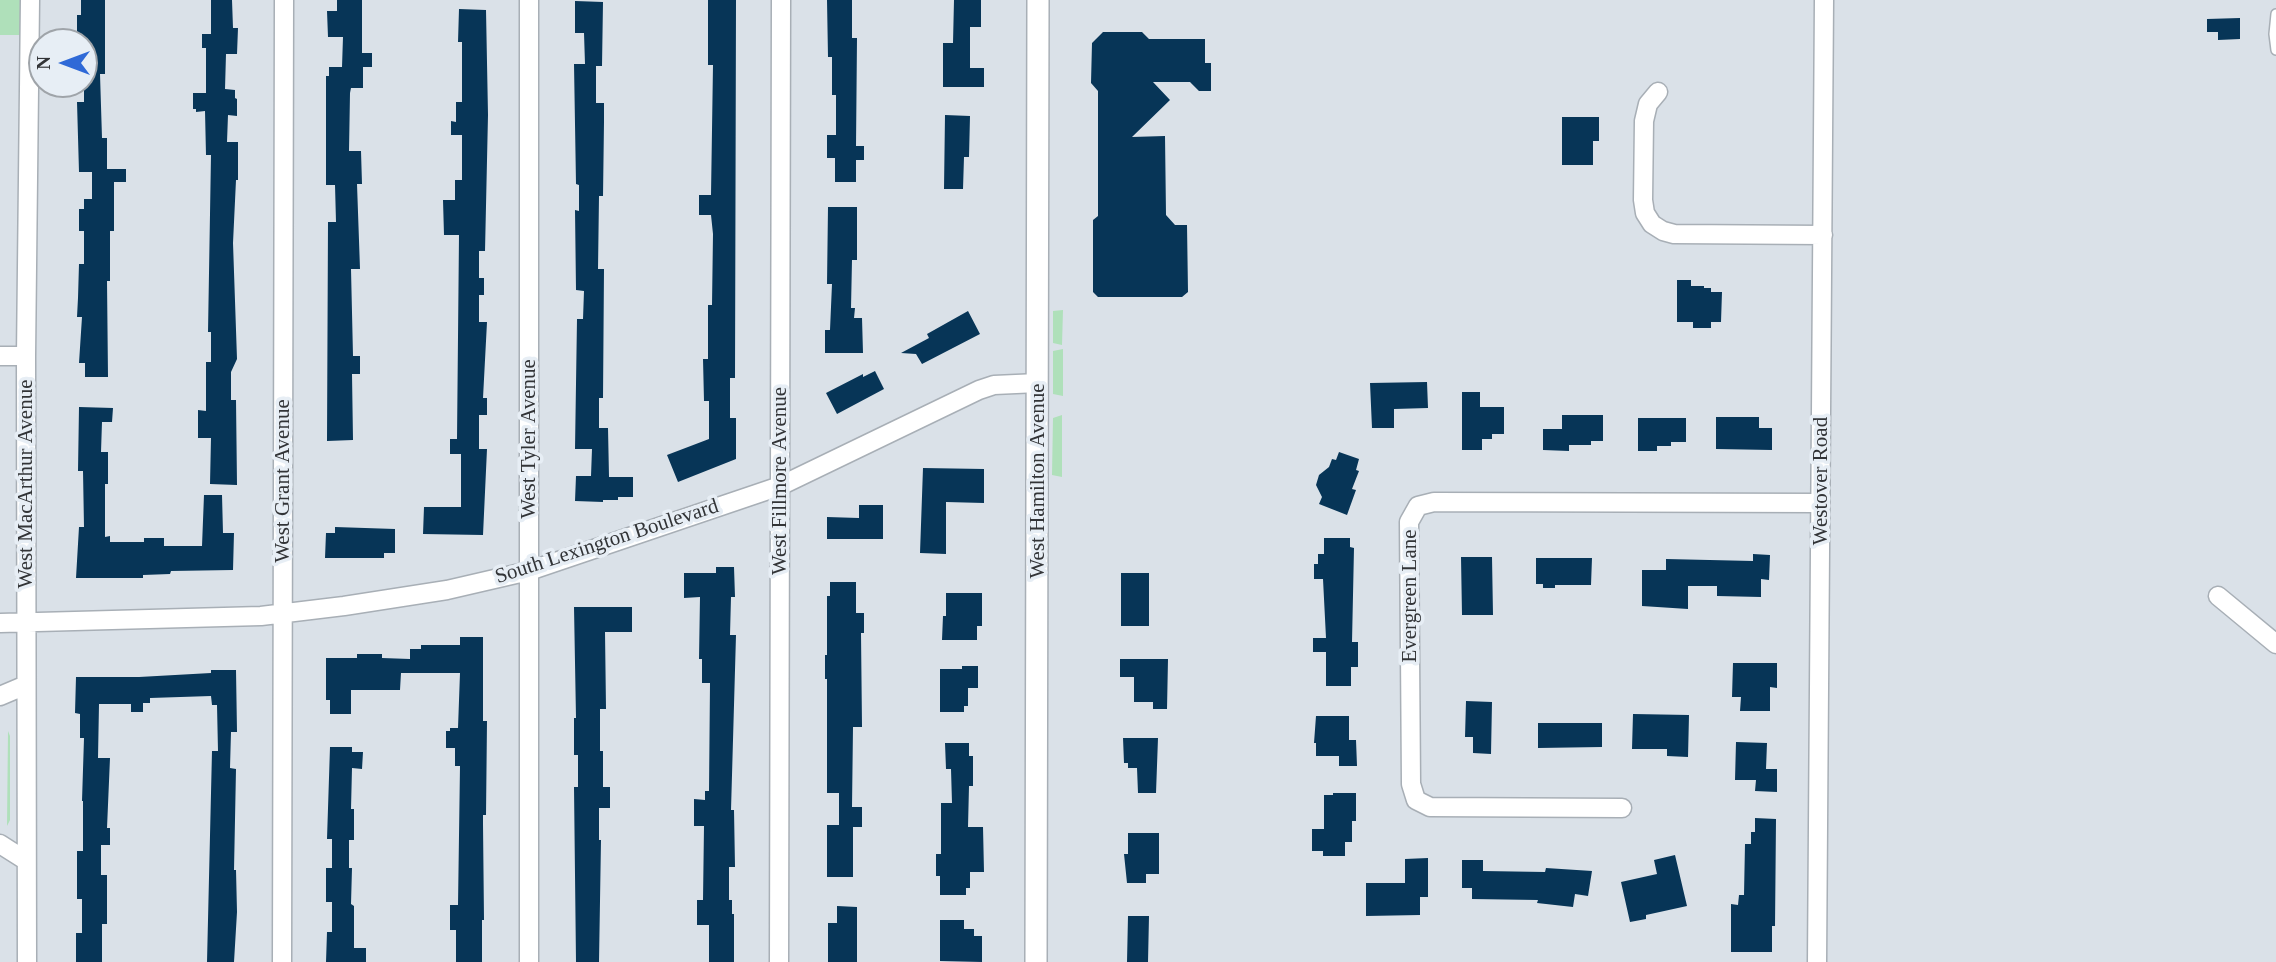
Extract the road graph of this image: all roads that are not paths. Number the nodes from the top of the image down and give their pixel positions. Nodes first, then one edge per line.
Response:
1 (284, 0) edge
2 (529, 0) edge
3 (780, 0) edge
4 (1038, 0) edge
5 (1824, 0) edge
6 (29, 2) edge
7 (2276, 14) edge
8 (2276, 50) edge
9 (1658, 92) dead end
10 (1823, 235) junction
11 (0, 356) edge
12 (26, 356) junction
13 (1038, 383) junction
14 (780, 486) junction
15 (1821, 503) junction
16 (529, 571) junction
17 (2218, 596) dead end
18 (282, 613) junction
19 (0, 623) edge
20 (27, 624) junction
21 (2276, 644) edge
22 (26, 685) junction
23 (0, 696) edge
24 (1622, 808) dead end
25 (0, 844) edge
26 (25, 860) junction
27 (27, 962) edge
28 (282, 962) edge
29 (529, 962) edge
30 (779, 962) edge
31 (1036, 962) edge
32 (1816, 962) edge

1 - 18 street, West Grant Avenue
2 - 16 street, West Tyler Avenue
3 - 14 street, West Fillmore Avenue
4 - 13 street, West Hamilton Avenue
5 - 10 street, Westover Road
6 - 12 street, West MacArthur Avenue
7 - 8 lane
9 - 10 street
10 - 15 street, Westover Road
11 - 12 street
12 - 20 street, West MacArthur Avenue
13 - 14 street, South Lexington Boulevard
13 - 31 street, West Hamilton Avenue
14 - 16 street, South Lexington Boulevard
14 - 30 street, West Fillmore Avenue
15 - 24 street, Evergreen Lane
15 - 32 street, Westover Road
16 - 18 street, South Lexington Boulevard
16 - 29 street, West Tyler Avenue
17 - 21 street
18 - 20 street, South Lexington Boulevard
18 - 28 street, West Grant Avenue
19 - 20 street, South Lexington Boulevard
20 - 22 street, West MacArthur Avenue
22 - 23 street
22 - 26 street, West MacArthur Avenue
25 - 26 street
26 - 27 street, West MacArthur Avenue

